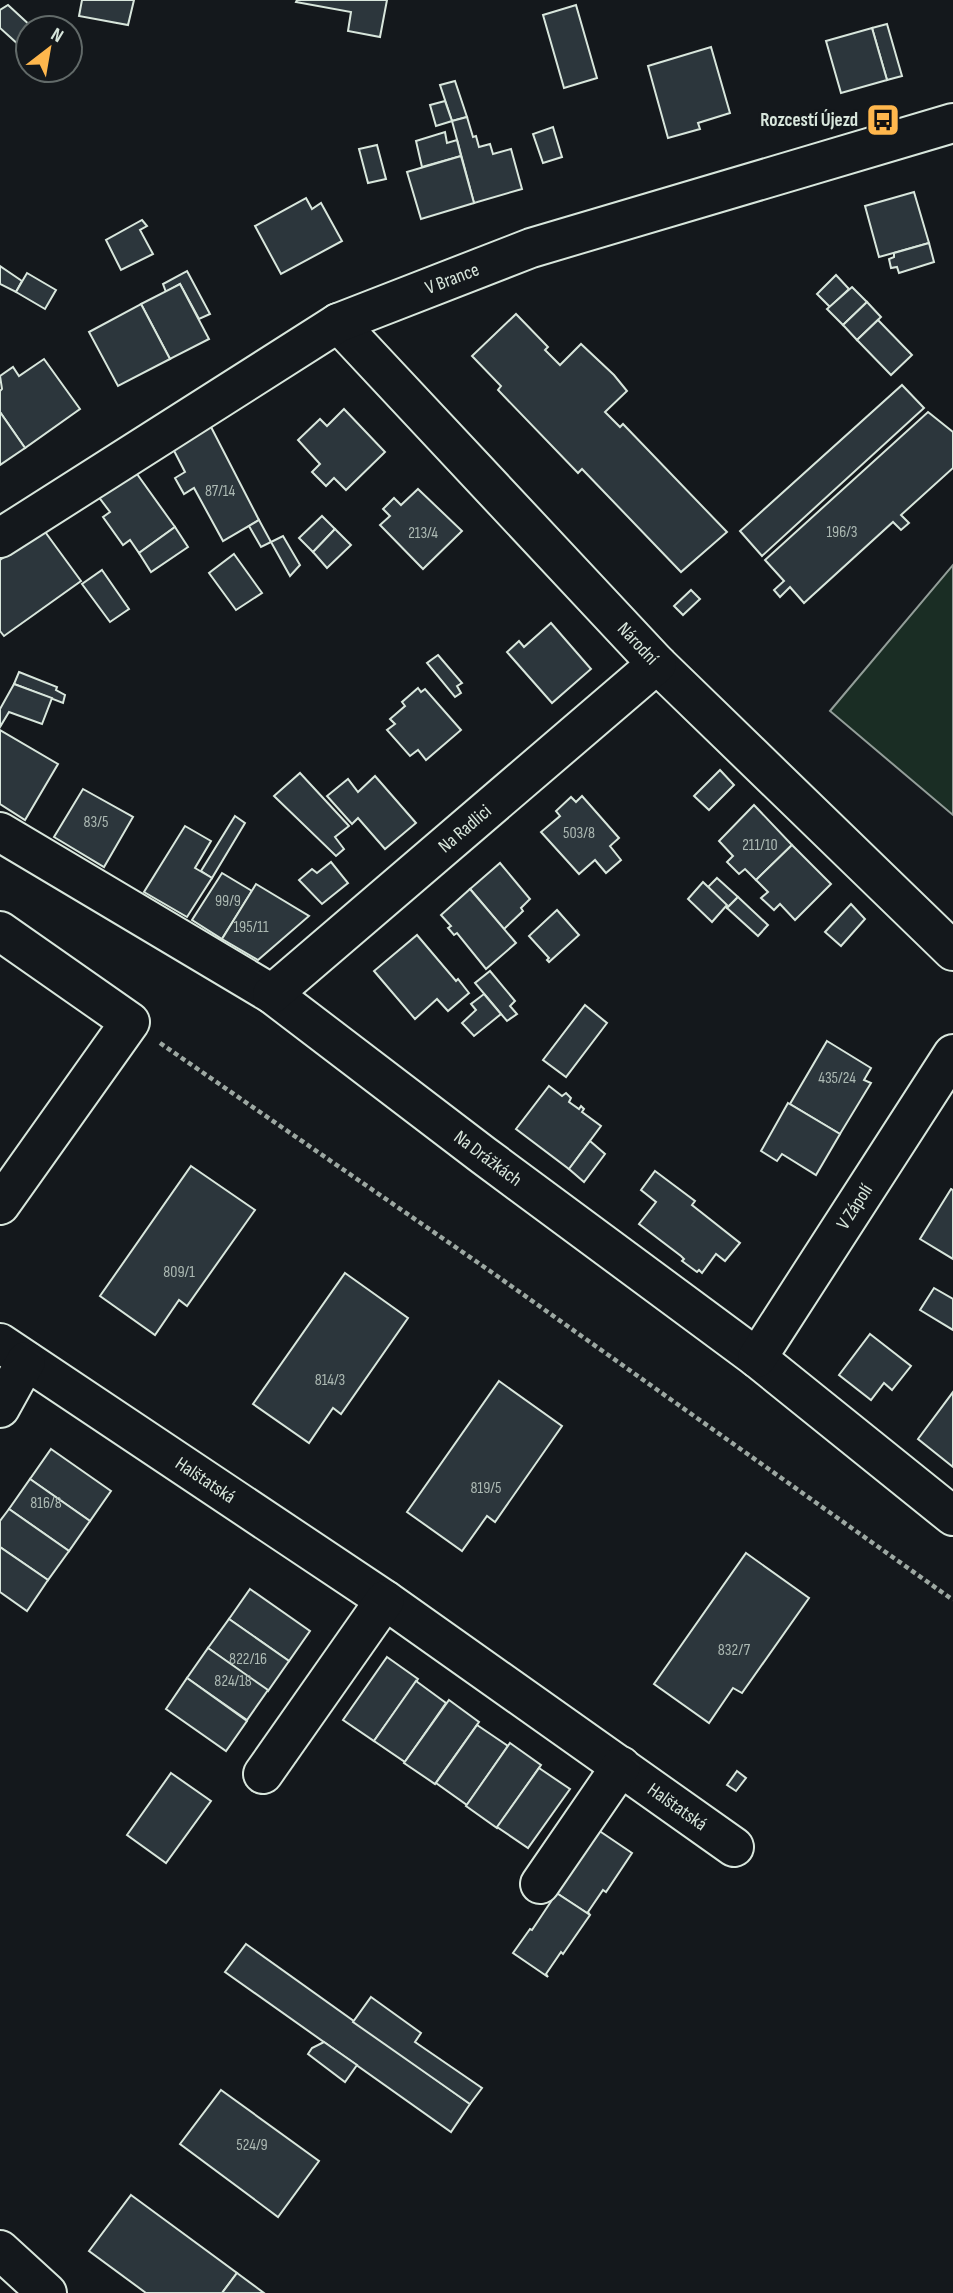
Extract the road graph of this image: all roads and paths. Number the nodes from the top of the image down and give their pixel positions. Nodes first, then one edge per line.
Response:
1 (953, 123) edge
2 (338, 323) junction
3 (0, 538) edge
4 (657, 664) junction
5 (0, 832) edge
6 (0, 931) edge
7 (953, 951) edge
8 (272, 994) junction
9 (130, 1022) junction
10 (953, 1054) edge
11 (0, 1205) edge
12 (13, 1352) edge
13 (757, 1357) junction
14 (0, 1408) edge
15 (953, 1516) edge
16 (385, 1600) junction
17 (953, 1600) edge
18 (621, 1766) junction
19 (263, 1774) dead end
20 (734, 1847) dead end
21 (540, 1884) dead end
22 (0, 2250) edge
23 (47, 2293) edge

1 - 2 street, V Brance
2 - 3 street, V Brance
2 - 4 street, Národní
4 - 7 street, Národní
4 - 8 street, Na Radlici
5 - 8 street, Na Drážkách
6 - 9 street
8 - 13 street, Na Drážkách
9 - 11 street
9 - 17 path
10 - 13 street, V Zápolí
12 - 14 street, Halštatská
12 - 16 street, Halštatská
13 - 15 street, Na Drážkách
16 - 18 street, Halštatská
16 - 19 street
18 - 20 street, Halštatská
18 - 21 street
22 - 23 street

